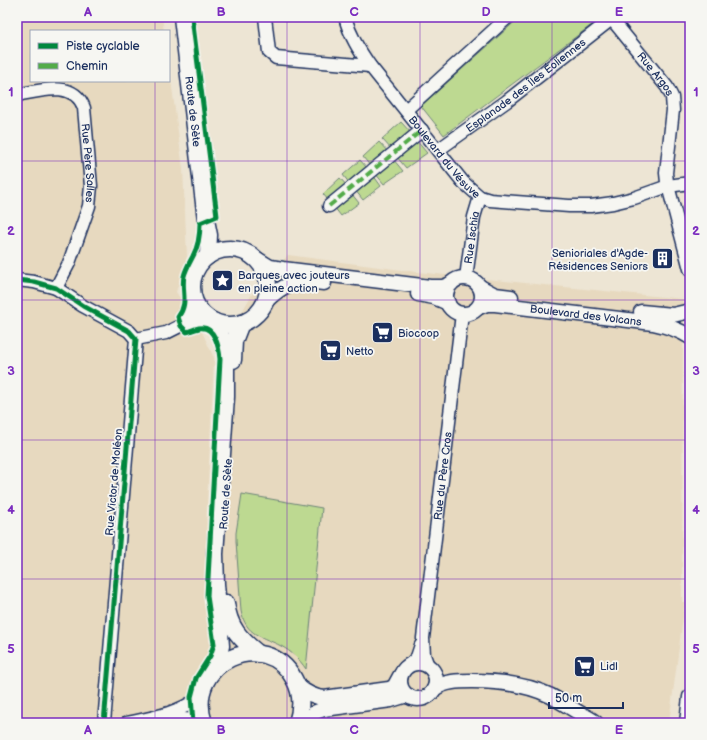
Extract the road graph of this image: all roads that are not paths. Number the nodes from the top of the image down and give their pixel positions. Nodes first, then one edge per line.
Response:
1 (182, 17) edge
2 (265, 17) edge
3 (345, 17) edge
4 (508, 17) edge
5 (612, 17) edge
6 (370, 66) junction
7 (17, 95) edge
8 (406, 110) junction
9 (422, 130) junction
10 (438, 150) junction
11 (690, 183) edge
12 (668, 186) junction
13 (480, 197) junction
14 (205, 205) junction
15 (329, 206) dead end
16 (234, 249) junction
17 (208, 256) junction
18 (257, 259) junction
19 (690, 269) edge
20 (466, 278) junction
21 (17, 280) edge
22 (451, 284) junction
23 (480, 287) junction
24 (56, 288) junction
25 (194, 300) junction
26 (265, 302) junction
27 (448, 303) junction
28 (479, 307) junction
29 (690, 311) edge
30 (462, 314) junction
31 (211, 320) junction
32 (690, 321) edge
33 (241, 323) junction
34 (184, 324) junction
35 (690, 331) edge
36 (690, 337) edge
37 (136, 339) junction
38 (423, 638) junction
39 (259, 654) junction
40 (410, 664) junction
41 (216, 666) junction
42 (431, 669) junction
43 (400, 676) junction
44 (461, 681) junction
45 (298, 686) junction
46 (434, 689) junction
47 (409, 696) junction
48 (200, 697) junction
49 (690, 697) edge
50 (161, 716) junction
51 (583, 718) edge
52 (203, 722) edge
53 (104, 723) edge
54 (127, 723) edge
55 (299, 723) edge
56 (596, 723) edge
57 (687, 723) edge

1 - 14 main road, Route de Sète
2 - 6 street
3 - 6 street, Boulevard du Vésuve
4 - 8 street
5 - 10 street, Esplanade des Îles Éoliennes
5 - 12 street, Rue Argos
6 - 8 street, Boulevard du Vésuve
7 - 24 street, Rue Père Salles
8 - 9 street, Boulevard du Vésuve
9 - 10 street, Boulevard du Vésuve
9 - 15 street
10 - 13 street, Boulevard du Vésuve
11 - 12 street, Boulevard du Vésuve
12 - 13 street, Boulevard du Vésuve
12 - 19 street, Rue Argos
13 - 20 street, Rue Ischia
14 - 16 main road, Route de Sète
14 - 17 main road, Route de Sète
16 - 17 main road
16 - 18 main road
17 - 25 main road
18 - 22 street
18 - 26 main road
20 - 22 street
20 - 23 street
21 - 24 street
22 - 27 street
23 - 28 street
23 - 29 street, Boulevard des Volcans
24 - 37 street
25 - 31 main road
25 - 34 street
26 - 27 street
26 - 33 main road
27 - 30 street
28 - 30 street
28 - 36 street, Boulevard des Volcans
30 - 38 street, Rue du Père Cros
31 - 33 main road
31 - 34 street
31 - 41 main road, Route de Sète
32 - 35 street
33 - 39 main road, Route de Sète
34 - 37 street
37 - 53 street, Rue Victor de Moléon
38 - 40 street, Rue du Père Cros
38 - 42 street, Rue du Père Cros
39 - 41 main road
39 - 45 main road
40 - 42 street
40 - 43 street
41 - 48 main road
42 - 44 street
42 - 46 street
43 - 45 street
43 - 47 street
44 - 46 street
44 - 51 street
45 - 55 main road
46 - 47 street
47 - 55 street
48 - 50 street
48 - 52 main road
49 - 57 street
50 - 52 street
50 - 54 street
51 - 56 street

